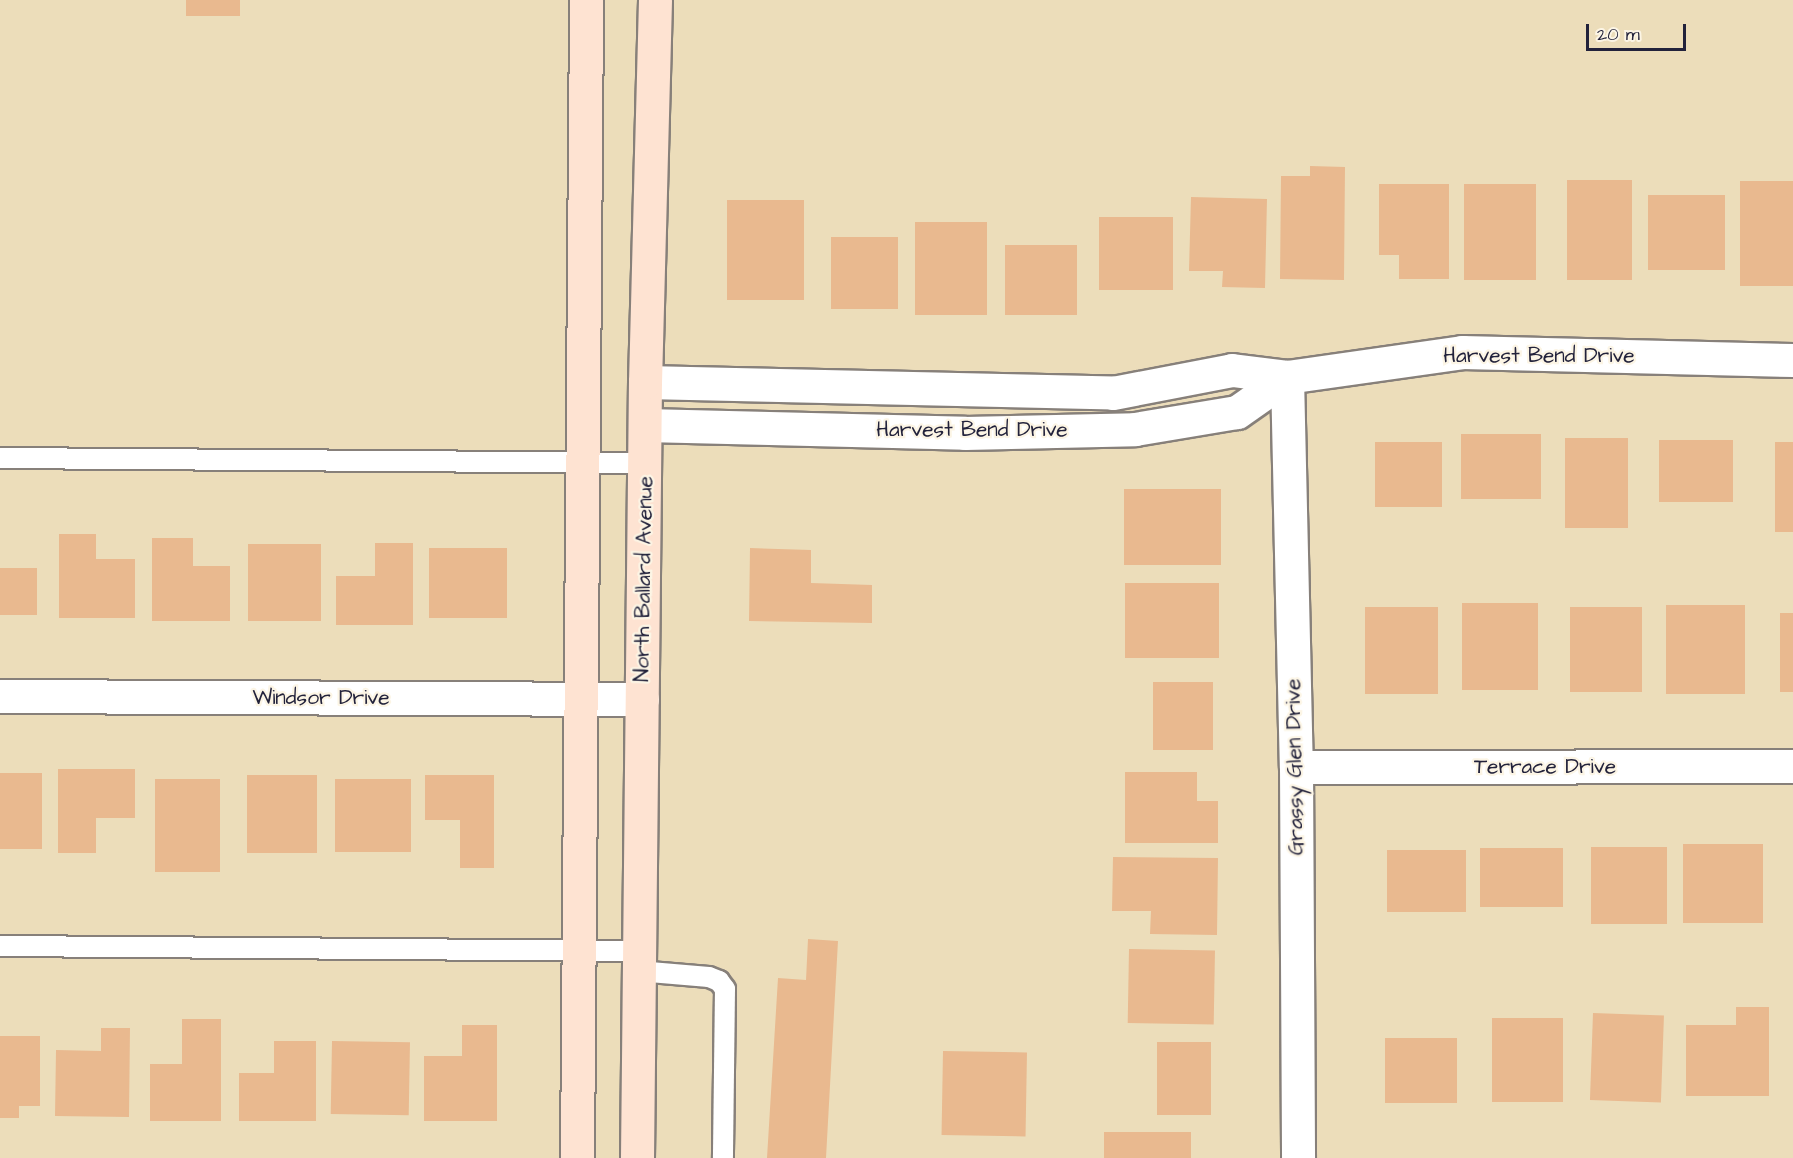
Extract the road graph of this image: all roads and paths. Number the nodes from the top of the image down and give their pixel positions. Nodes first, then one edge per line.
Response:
1 (586, 0) edge
2 (655, 0) edge
3 (1793, 360) edge
4 (1287, 377) junction
5 (645, 382) junction
6 (645, 425) junction
7 (0, 459) edge
8 (646, 463) junction
9 (581, 464) junction
10 (0, 696) edge
11 (579, 699) junction
12 (642, 699) junction
13 (1793, 766) edge
14 (1296, 767) junction
15 (0, 946) edge
16 (578, 951) junction
17 (638, 961) junction
18 (577, 1158) edge
19 (637, 1158) edge
20 (723, 1158) edge
21 (1298, 1158) edge

1 - 9 main road
2 - 5 main road, North Ballard Avenue
3 - 4 street, Harvest Bend Drive
4 - 5 street, Harvest Bend Drive
4 - 6 street, Harvest Bend Drive
4 - 14 street, Grassy Glen Drive
5 - 6 main road, North Ballard Avenue
6 - 8 main road, North Ballard Avenue
7 - 9 lane
8 - 9 lane
8 - 12 main road, North Ballard Avenue
9 - 11 main road
10 - 11 street, Windsor Drive
11 - 12 street, Windsor Drive
11 - 16 main road
12 - 17 main road, North Ballard Avenue
13 - 14 street, Terrace Drive
14 - 21 street, Grassy Glen Drive
15 - 16 lane
16 - 17 lane
16 - 18 main road
17 - 19 main road, North Ballard Avenue
17 - 20 lane

